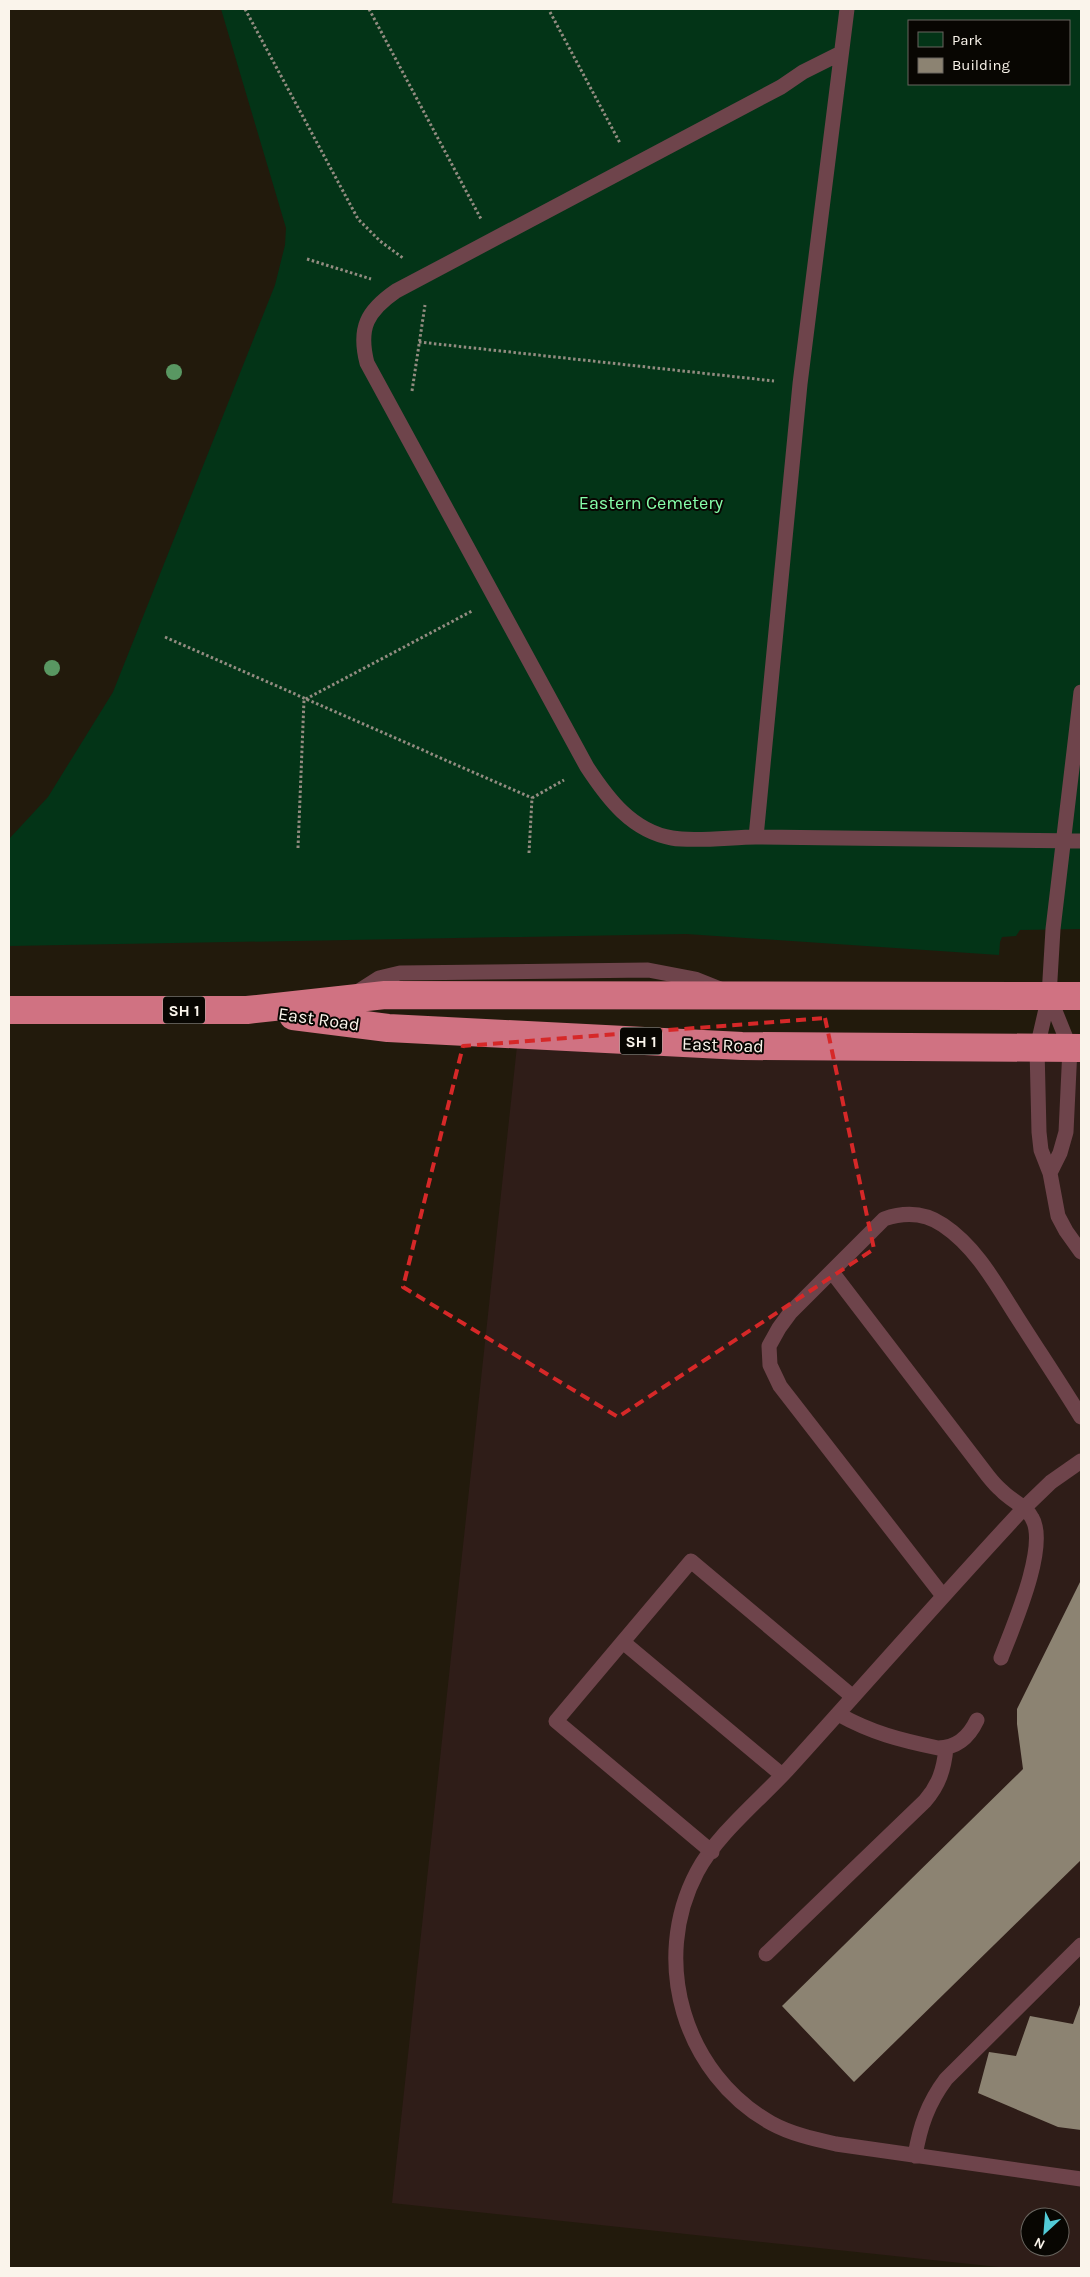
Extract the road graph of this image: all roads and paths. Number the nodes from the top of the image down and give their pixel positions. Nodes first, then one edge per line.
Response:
1 (245, 9) edge
2 (369, 9) edge
3 (847, 9) edge
4 (550, 12) dead end
5 (841, 53) junction
6 (633, 165) junction
7 (492, 239) junction
8 (307, 259) dead end
9 (426, 275) junction
10 (396, 291) junction
11 (420, 342) junction
12 (800, 384) junction
13 (405, 433) junction
14 (494, 599) junction
15 (165, 637) dead end
16 (1081, 692) edge
17 (304, 700) junction
18 (587, 767) junction
19 (532, 798) junction
20 (756, 837) junction
21 (1063, 841) junction
22 (1081, 841) edge
23 (298, 848) dead end
24 (529, 853) dead end
25 (1049, 996) junction
26 (1081, 996) edge
27 (9, 1010) edge
28 (247, 1010) junction
29 (1037, 1048) junction
30 (1076, 1048) edge
31 (1050, 1173) junction
32 (1081, 1252) edge
33 (832, 1272) junction
34 (1081, 1417) edge
35 (1081, 1461) edge
36 (1023, 1509) junction
37 (943, 1596) junction
38 (623, 1642) junction
39 (1001, 1658) dead end
40 (853, 1697) junction
41 (838, 1714) junction
42 (977, 1720) dead end
43 (946, 1748) junction
44 (782, 1775) junction
45 (712, 1852) junction
46 (1081, 1945) edge
47 (766, 1954) dead end
48 (915, 2156) junction
49 (1081, 2179) edge

1 - 9 path
2 - 7 path
3 - 5 lane
4 - 6 path
5 - 6 lane
5 - 12 lane
6 - 7 lane
7 - 9 lane
8 - 10 path
9 - 10 lane
9 - 11 path
10 - 13 lane
11 - 12 path
11 - 13 path
12 - 20 lane
13 - 14 lane
14 - 17 path
14 - 18 lane
15 - 17 path
16 - 21 lane
17 - 19 path
17 - 23 path
18 - 19 path
18 - 20 lane
19 - 24 path
20 - 21 lane
21 - 22 lane
21 - 25 lane
25 - 26 highway, East Road / SH 1
25 - 28 highway, East Road / SH 1
25 - 29 lane
25 - 30 lane
27 - 28 highway, East Road / SH 1
28 - 29 highway, East Road / SH 1
29 - 30 highway, East Road / SH 1
29 - 31 lane
30 - 31 lane
31 - 32 lane
33 - 34 lane
33 - 36 lane
33 - 37 lane
35 - 36 lane
36 - 37 lane
36 - 39 lane
37 - 40 lane
38 - 40 lane
38 - 44 lane
38 - 45 lane
40 - 41 lane
41 - 43 lane
41 - 44 lane
42 - 43 lane
43 - 47 lane
44 - 45 lane
45 - 48 lane
46 - 48 lane
48 - 49 lane

